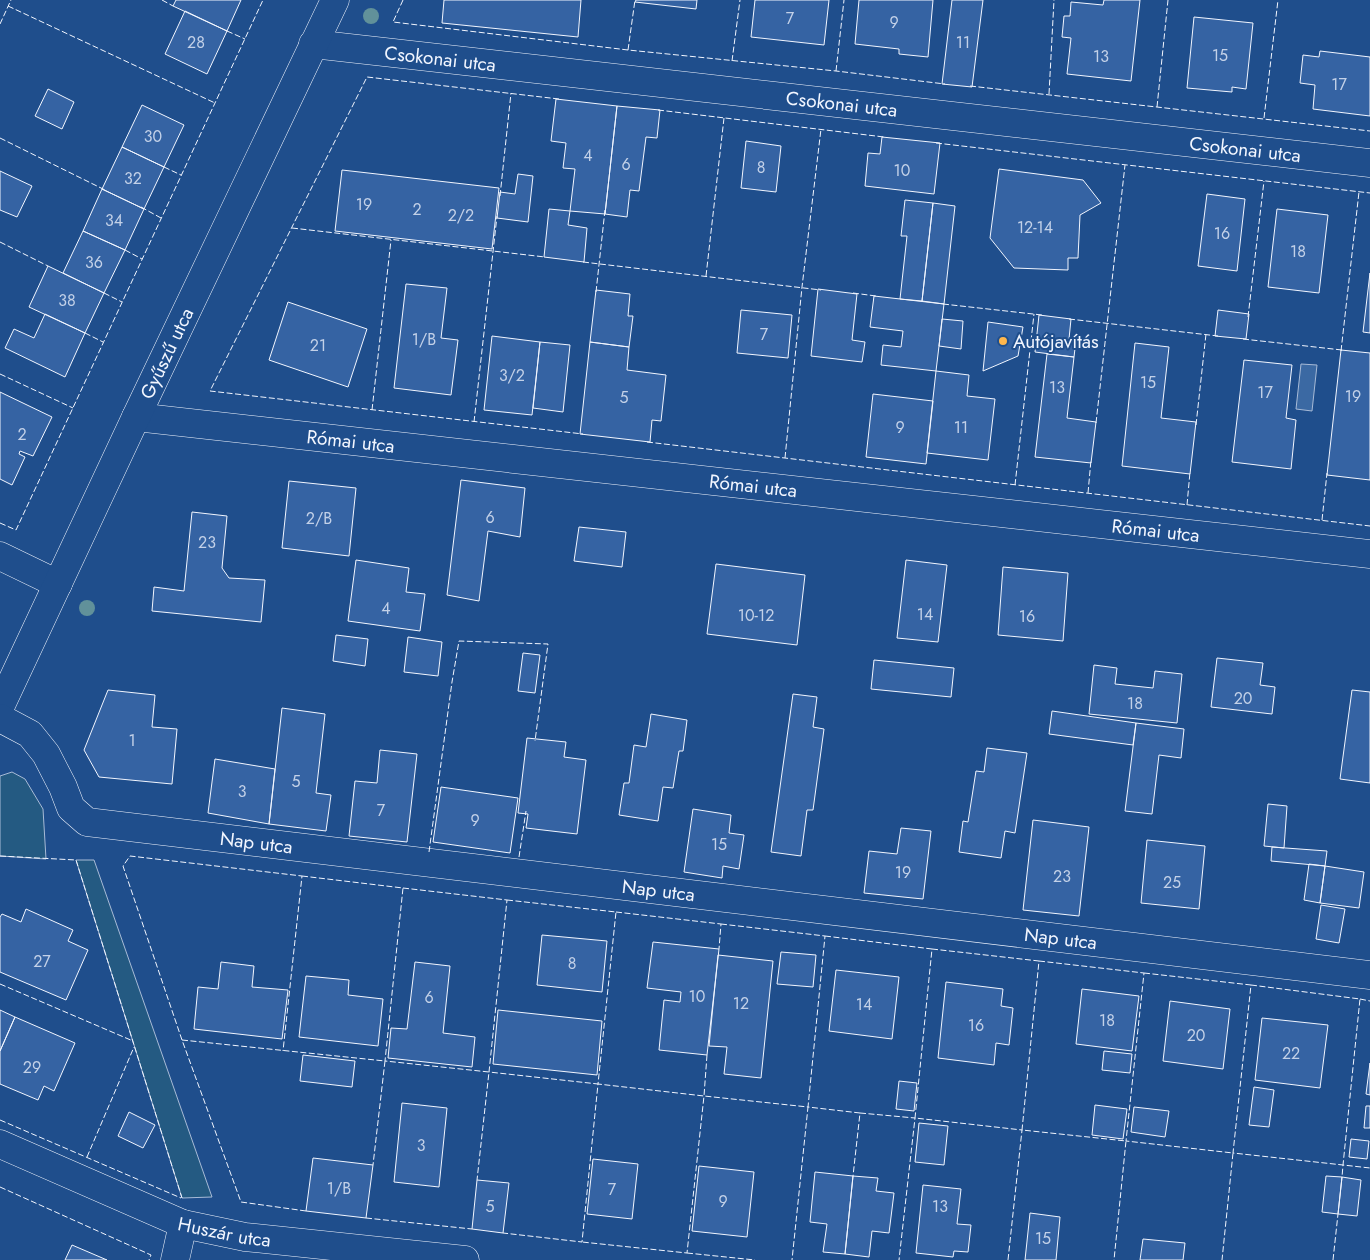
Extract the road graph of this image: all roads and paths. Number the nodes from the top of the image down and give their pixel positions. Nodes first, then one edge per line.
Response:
1 (335, 0) edge
2 (313, 44) junction
3 (1370, 163) edge
4 (136, 417) junction
5 (1370, 554) edge
6 (0, 556) edge
7 (58, 584) junction
8 (0, 707) edge
9 (0, 718) edge
10 (1370, 975) edge
11 (0, 1144) edge
12 (183, 1224) junction
13 (175, 1260) edge
14 (465, 1260) edge

1 - 2 street, Gyűszű utca
2 - 3 street, Csokonai utca
2 - 4 street, Gyűszű utca
4 - 5 street, Római utca
4 - 7 street, Gyűszű utca
6 - 7 street
7 - 8 street, Gyűszű utca
9 - 10 street, Nap utca
11 - 12 street, Huszár utca
12 - 13 street
12 - 14 street, Huszár utca

